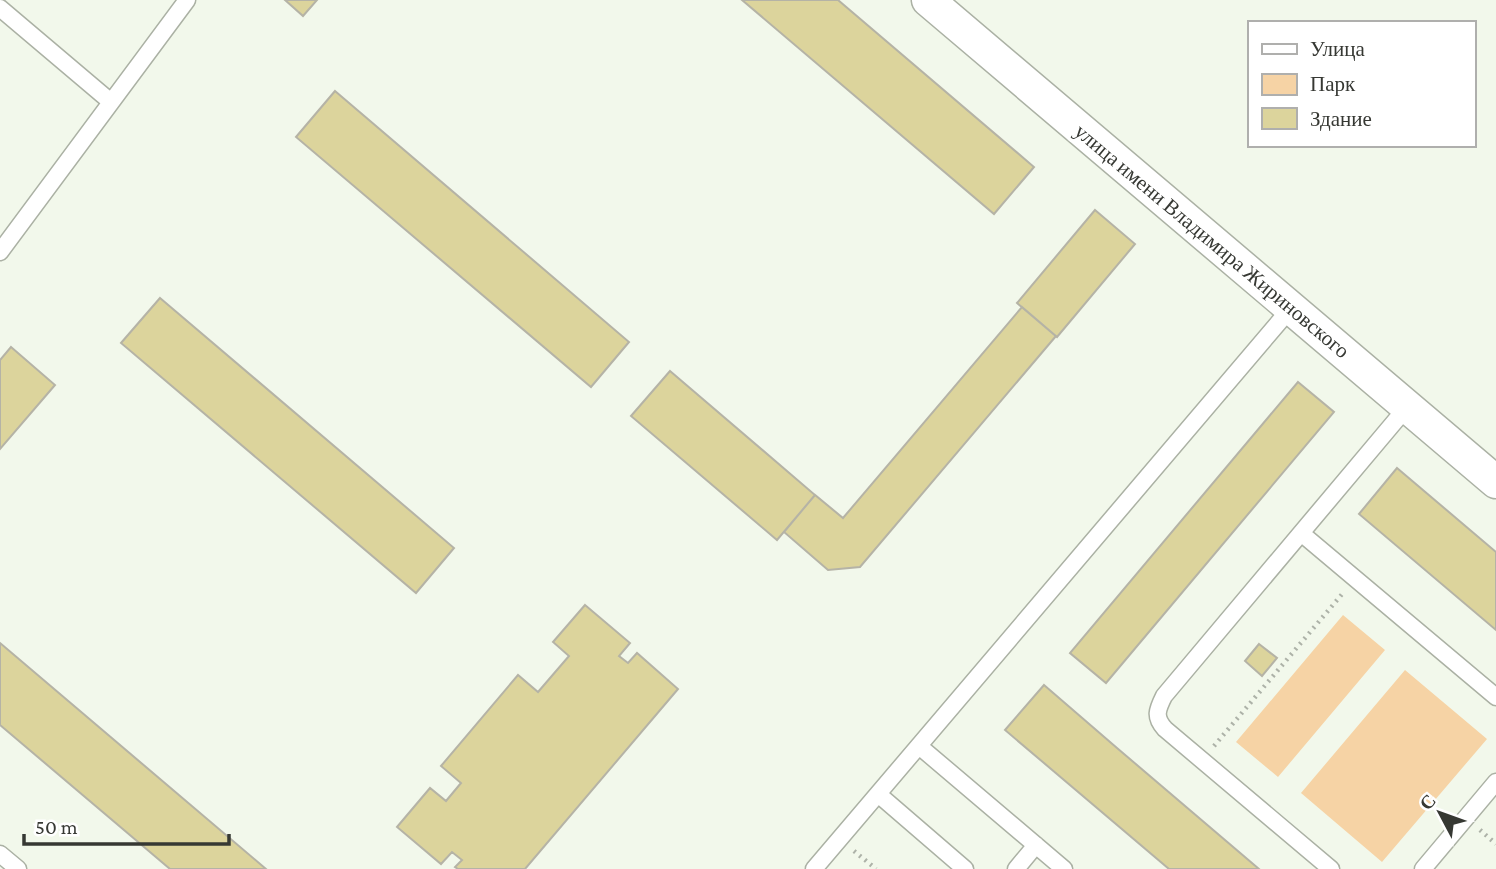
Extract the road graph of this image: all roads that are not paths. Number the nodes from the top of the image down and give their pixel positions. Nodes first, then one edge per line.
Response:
1 (187, 0) edge
2 (928, 0) edge
3 (0, 8) edge
4 (111, 102) junction
5 (0, 252) edge
6 (1291, 308) junction
7 (1407, 407) junction
8 (1496, 482) edge
9 (1301, 533) junction
10 (1496, 696) edge
11 (919, 746) junction
12 (1496, 782) edge
13 (878, 794) junction
14 (1036, 845) junction
15 (0, 854) edge
16 (18, 869) edge
17 (814, 869) edge
18 (965, 869) edge
19 (1016, 869) edge
20 (1064, 869) edge
21 (1331, 869) edge
22 (1423, 869) edge

1 - 4 lane
2 - 6 street, улица имени Владимира Жириновского
3 - 4 lane
4 - 5 lane
6 - 7 street, улица имени Владимира Жириновского
6 - 11 lane
7 - 8 street, улица имени Владимира Жириновского
7 - 9 lane
9 - 10 lane
9 - 21 lane
11 - 13 lane
11 - 14 lane
12 - 22 lane
13 - 17 lane
13 - 18 lane
14 - 19 lane
14 - 20 lane
15 - 16 lane

